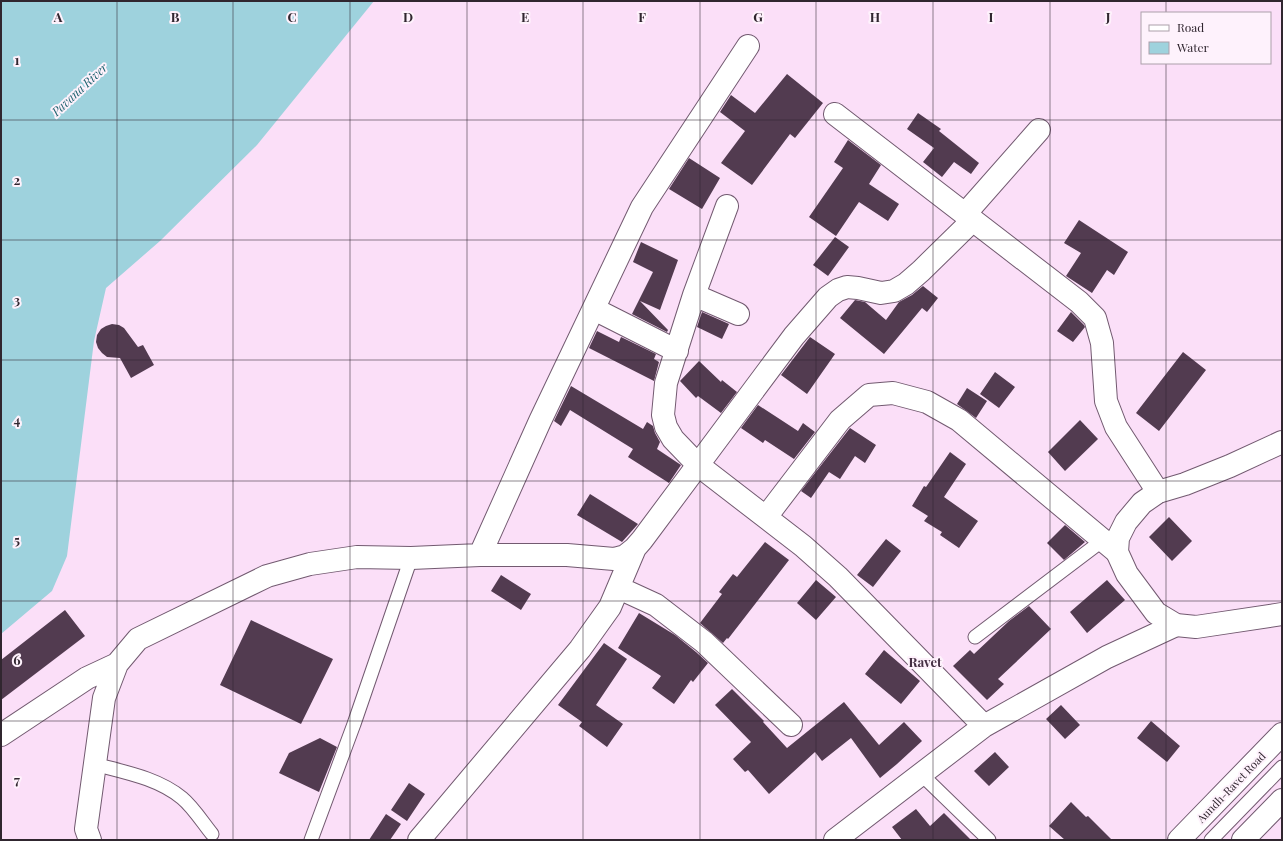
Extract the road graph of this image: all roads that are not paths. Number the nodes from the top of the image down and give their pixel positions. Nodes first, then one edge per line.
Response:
1 (748, 46) dead end
2 (835, 114) dead end
3 (1039, 130) dead end
4 (727, 206) dead end
5 (969, 217) junction
6 (694, 294) junction
7 (594, 309) junction
8 (738, 314) dead end
9 (677, 351) junction
10 (1282, 442) edge
11 (698, 464) junction
12 (1158, 492) junction
13 (766, 517) junction
14 (1110, 546) junction
15 (635, 548) junction
16 (480, 554) junction
17 (411, 558) junction
18 (619, 588) junction
19 (1282, 614) edge
20 (1176, 625) junction
21 (974, 637) dead end
22 (117, 664) junction
23 (791, 725) dead end
24 (984, 726) junction
25 (1282, 734) edge
26 (1, 735) edge
27 (94, 764) junction
28 (1282, 767) edge
29 (921, 774) junction
30 (1279, 808) edge
31 (212, 834) dead end
32 (90, 840) edge
33 (311, 840) edge
34 (419, 840) edge
35 (835, 840) edge
36 (989, 840) edge
37 (1179, 840) edge
38 (1211, 840) edge
39 (1243, 840) edge

1 - 7 street
2 - 5 street
3 - 5 street
4 - 6 street
5 - 11 street
5 - 12 street
6 - 8 street
6 - 9 street
7 - 9 street
7 - 16 street
9 - 11 street
10 - 12 street
11 - 13 street
11 - 15 street
12 - 14 street
13 - 14 street
13 - 24 street
14 - 20 street
14 - 21 lane
15 - 16 street
15 - 18 street
16 - 17 street
17 - 22 street
17 - 33 lane
18 - 23 street
18 - 34 street
19 - 20 street
20 - 24 street
22 - 26 street
22 - 27 street
24 - 29 street
25 - 37 street, Aundh-Ravet Road
27 - 31 lane
27 - 32 street
28 - 38 lane
29 - 35 street
29 - 36 lane
30 - 39 street

